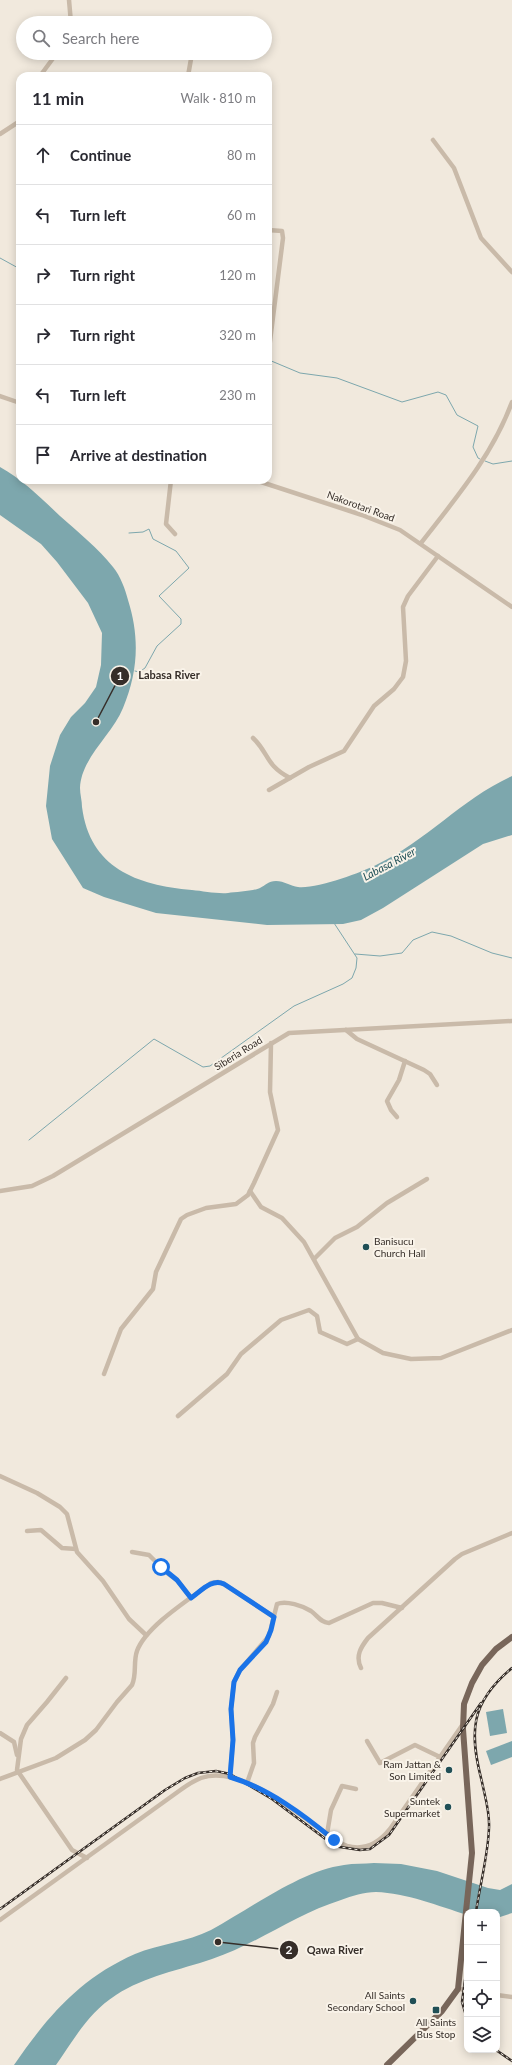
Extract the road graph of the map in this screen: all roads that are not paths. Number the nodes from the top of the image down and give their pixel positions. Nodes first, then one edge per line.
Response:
1 (69, 0) edge
2 (70, 16) edge
3 (52, 60) edge
4 (191, 60) edge
5 (43, 72) edge
6 (189, 72) edge
7 (16, 124) edge
8 (0, 134) edge
9 (433, 140) dead end
10 (272, 230) edge
11 (512, 272) edge
12 (272, 325) edge
13 (0, 396) edge
14 (16, 402) edge
15 (512, 402) edge
16 (171, 484) edge
17 (267, 484) edge
18 (175, 534) dead end
19 (421, 544) junction
20 (438, 556) junction
21 (512, 607) edge
22 (253, 738) dead end
23 (290, 778) junction
24 (269, 790) dead end
25 (512, 1021) edge
26 (346, 1030) junction
27 (271, 1043) junction
28 (405, 1060) junction
29 (437, 1085) dead end
30 (397, 1117) dead end
31 (427, 1179) dead end
32 (250, 1190) junction
33 (0, 1191) edge
34 (314, 1258) junction
35 (512, 1330) edge
36 (358, 1339) junction
37 (104, 1374) dead end
38 (178, 1416) dead end
39 (0, 1476) edge
40 (27, 1532) dead end
41 (512, 1533) edge
42 (76, 1548) junction
43 (132, 1552) dead end
44 (191, 1598) junction
45 (402, 1608) junction
46 (274, 1617) junction
47 (146, 1635) junction
48 (512, 1637) edge
49 (360, 1668) dead end
50 (66, 1678) dead end
51 (277, 1692) dead end
52 (463, 1724) junction
53 (0, 1733) edge
54 (367, 1741) dead end
55 (440, 1757) junction
56 (18, 1761) junction
57 (18, 1773) junction
58 (230, 1777) junction
59 (0, 1779) edge
60 (247, 1783) junction
61 (356, 1788) dead end
62 (327, 1834) junction
63 (86, 1858) junction
64 (0, 1920) edge
65 (458, 1989) junction
66 (464, 1990) edge
67 (500, 1995) edge
68 (512, 1997) edge
69 (387, 2065) edge

1 - 2 street
3 - 5 street
4 - 6 street
7 - 8 street
9 - 11 street
10 - 12 street
13 - 14 street
15 - 19 street
16 - 18 street
17 - 19 street, Nakorotari Road
19 - 20 street, Nakorotari Road
20 - 21 street, Nakorotari Road
20 - 23 street
22 - 23 street
23 - 24 street
25 - 26 street, Siberia Road
26 - 27 street, Siberia Road
26 - 28 street
27 - 32 street
27 - 33 street, Siberia Road
28 - 29 street
28 - 30 street
31 - 34 street
32 - 34 street
32 - 37 street
34 - 36 street
35 - 36 street
36 - 38 street
39 - 42 street
40 - 42 street
41 - 45 street
42 - 47 street
43 - 44 street
44 - 46 street
44 - 47 street
45 - 46 street
45 - 49 street
46 - 58 street
47 - 57 street
48 - 52 main road
50 - 56 street
51 - 60 street
52 - 55 street
52 - 65 main road
53 - 56 street
54 - 55 street
55 - 62 street
56 - 57 street
57 - 59 street
57 - 63 street
58 - 60 street
58 - 63 street
60 - 62 street
61 - 62 street
63 - 64 street
65 - 66 street
65 - 69 main road
67 - 68 street

